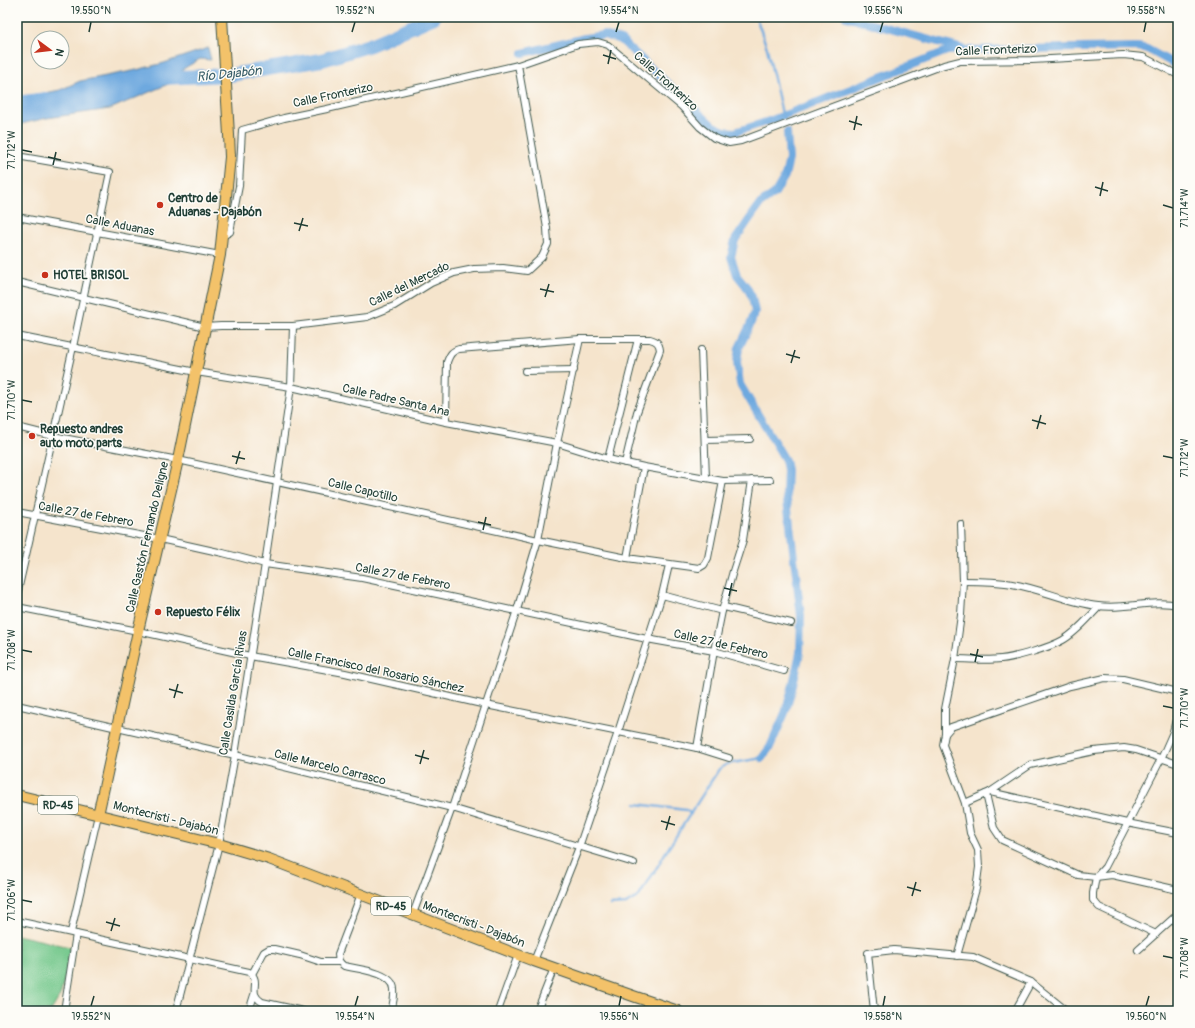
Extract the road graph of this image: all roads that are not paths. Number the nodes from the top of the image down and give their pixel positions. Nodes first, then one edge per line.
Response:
1 (222, 19) edge
2 (518, 65) junction
3 (1178, 75) edge
4 (17, 156) edge
5 (17, 217) edge
6 (98, 232) junction
7 (221, 237) junction
8 (220, 255) junction
9 (17, 282) edge
10 (84, 298) junction
11 (293, 326) junction
12 (205, 327) junction
13 (17, 336) edge
14 (580, 339) junction
15 (638, 339) junction
16 (74, 347) junction
17 (701, 350) dead end
18 (574, 370) junction
19 (525, 371) dead end
20 (196, 372) junction
21 (291, 387) junction
22 (446, 422) junction
23 (17, 427) edge
24 (53, 436) junction
25 (750, 439) dead end
26 (705, 440) junction
27 (557, 443) junction
28 (608, 459) junction
29 (178, 460) junction
30 (625, 463) junction
31 (644, 467) junction
32 (706, 478) junction
33 (752, 480) junction
34 (770, 480) dead end
35 (723, 481) junction
36 (276, 482) junction
37 (17, 512) edge
38 (35, 517) junction
39 (961, 524) dead end
40 (160, 539) junction
41 (538, 540) junction
42 (627, 558) junction
43 (265, 564) junction
44 (669, 564) junction
45 (963, 581) junction
46 (17, 595) edge
47 (662, 595) junction
48 (1178, 605) edge
49 (17, 606) edge
50 (1099, 607) junction
51 (723, 609) junction
52 (517, 610) junction
53 (791, 623) dead end
54 (138, 631) junction
55 (647, 639) junction
56 (714, 651) junction
57 (250, 656) junction
58 (955, 659) junction
59 (784, 671) dead end
60 (1178, 692) edge
61 (17, 705) edge
62 (486, 705) junction
63 (1178, 711) edge
64 (117, 728) junction
65 (618, 732) junction
66 (945, 734) junction
67 (697, 748) junction
68 (235, 755) junction
69 (729, 758) dead end
70 (1161, 759) junction
71 (1178, 764) edge
72 (988, 793) junction
73 (17, 795) edge
74 (965, 803) junction
75 (452, 808) junction
76 (98, 815) junction
77 (1127, 823) junction
78 (1178, 833) edge
79 (219, 844) junction
80 (579, 847) junction
81 (634, 863) dead end
82 (1096, 877) junction
83 (1178, 890) edge
84 (361, 894) junction
85 (413, 914) junction
86 (1178, 914) edge
87 (17, 921) edge
88 (73, 933) junction
89 (1156, 934) junction
90 (1138, 950) dead end
91 (518, 955) junction
92 (957, 956) junction
93 (189, 959) junction
94 (534, 961) junction
95 (339, 962) junction
96 (554, 968) junction
97 (252, 974) junction
98 (1031, 982) junction
99 (254, 995) junction
100 (64, 1011) edge
101 (176, 1011) edge
102 (249, 1011) edge
103 (299, 1011) edge
104 (391, 1011) edge
105 (498, 1011) edge
106 (537, 1011) edge
107 (678, 1011) edge
108 (874, 1011) edge
109 (1015, 1011) edge
110 (1067, 1011) edge

1 - 7 main road, Calle Gastón Fernando Deligne
2 - 3 street, Calle Fronterizo
2 - 7 street, Calle Fronterizo
2 - 11 street, Calle del Mercado
4 - 6 street
5 - 6 street, Calle Aduanas
6 - 8 street, Calle Aduanas
6 - 10 street
7 - 8 main road, Calle Gastón Fernando Deligne
8 - 12 main road, Calle Gastón Fernando Deligne
9 - 10 street, Calle del Mercado
10 - 12 street, Calle del Mercado
10 - 16 street
11 - 12 street, Calle del Mercado
11 - 21 street, Calle Casilda García Rivas
12 - 20 main road, Calle Gastón Fernando Deligne
13 - 16 street, Calle Padre Santa Ana
14 - 15 street
14 - 18 street
14 - 22 street
15 - 28 street
15 - 30 street
16 - 20 street, Calle Padre Santa Ana
16 - 24 street
17 - 26 street
18 - 19 street
18 - 27 street
20 - 21 street, Calle Padre Santa Ana
20 - 29 main road, Calle Gastón Fernando Deligne
21 - 22 street, Calle Padre Santa Ana
21 - 36 street, Calle Casilda García Rivas
22 - 27 street, Calle Padre Santa Ana
23 - 24 street, Calle Capotillo
24 - 29 street, Calle Capotillo
24 - 38 street
25 - 26 street
26 - 32 street
27 - 28 street, Calle Padre Santa Ana
27 - 41 street
28 - 30 street, Calle Padre Santa Ana
29 - 36 street, Calle Capotillo
29 - 40 main road, Calle Gastón Fernando Deligne
30 - 31 street, Calle Padre Santa Ana
31 - 32 street, Calle Padre Santa Ana
31 - 42 street
32 - 35 street, Calle Padre Santa Ana
33 - 34 street, Calle Padre Santa Ana
33 - 35 street, Calle Padre Santa Ana
33 - 51 street
35 - 44 street, Calle Capotillo
36 - 41 street, Calle Capotillo
36 - 43 street, Calle Casilda García Rivas
37 - 38 street, Calle 27 de Febrero
38 - 40 street, Calle 27 de Febrero
38 - 46 street
39 - 45 street
40 - 43 street, Calle 27 de Febrero
40 - 54 main road, Calle Gastón Fernando Deligne
41 - 42 street, Calle Capotillo
41 - 52 street
42 - 44 street, Calle Capotillo
43 - 52 street, Calle 27 de Febrero
43 - 57 street, Calle Casilda García Rivas
44 - 47 street
45 - 50 street
45 - 58 street
47 - 51 street
47 - 55 street
48 - 50 street
49 - 54 street, Calle Francisco del Rosario Sánchez
50 - 58 street
51 - 53 street
51 - 56 street
52 - 55 street, Calle 27 de Febrero
52 - 62 street
54 - 57 street, Calle Francisco del Rosario Sánchez
54 - 64 main road, Calle Gastón Fernando Deligne
55 - 56 street, Calle 27 de Febrero
55 - 65 street
56 - 59 street, Calle 27 de Febrero
56 - 67 street
57 - 62 street, Calle Francisco del Rosario Sánchez
57 - 68 street, Calle Casilda García Rivas
58 - 66 street
60 - 66 street
61 - 64 street, Calle Marcelo Carrasco
62 - 65 street, Calle Francisco del Rosario Sánchez
62 - 75 street
63 - 70 street
64 - 68 street, Calle Marcelo Carrasco
64 - 76 main road, Calle Gastón Fernando Deligne
65 - 67 street, Calle Francisco del Rosario Sánchez
65 - 80 street
66 - 74 street
67 - 69 street, Calle Francisco del Rosario Sánchez
68 - 75 street, Calle Marcelo Carrasco
68 - 79 street, Calle Casilda García Rivas
70 - 71 street
70 - 72 street
70 - 77 street
72 - 74 street
72 - 77 street
72 - 82 street
73 - 76 main road, RD-45
74 - 92 street
75 - 80 street, Calle Marcelo Carrasco
75 - 85 street
76 - 79 main road, Montecristi - Dajabón / RD-45
76 - 88 street, Calle Gastón Fernando Deligne
77 - 78 street
77 - 82 street
79 - 84 main road, Montecristi - Dajabón / RD-45
79 - 93 street, Calle Casilda García Rivas
80 - 81 street, Calle Marcelo Carrasco
80 - 94 street
82 - 83 street
82 - 89 street
84 - 85 main road, Montecristi - Dajabón / RD-45
84 - 95 street
85 - 91 main road, Montecristi - Dajabón / RD-45
86 - 89 street
87 - 88 street
88 - 93 street
88 - 100 street, Calle Gastón Fernando Deligne
89 - 90 street
91 - 94 main road, Montecristi - Dajabón / RD-45
91 - 105 street
92 - 98 street
92 - 108 street
93 - 97 street
93 - 101 street, Calle Casilda García Rivas
94 - 96 main road, Montecristi - Dajabón / RD-45
95 - 97 street
95 - 104 street
96 - 106 street
96 - 107 main road, Montecristi - Dajabón / RD-45
97 - 99 street
98 - 109 street
98 - 110 street
99 - 102 street
99 - 103 street

